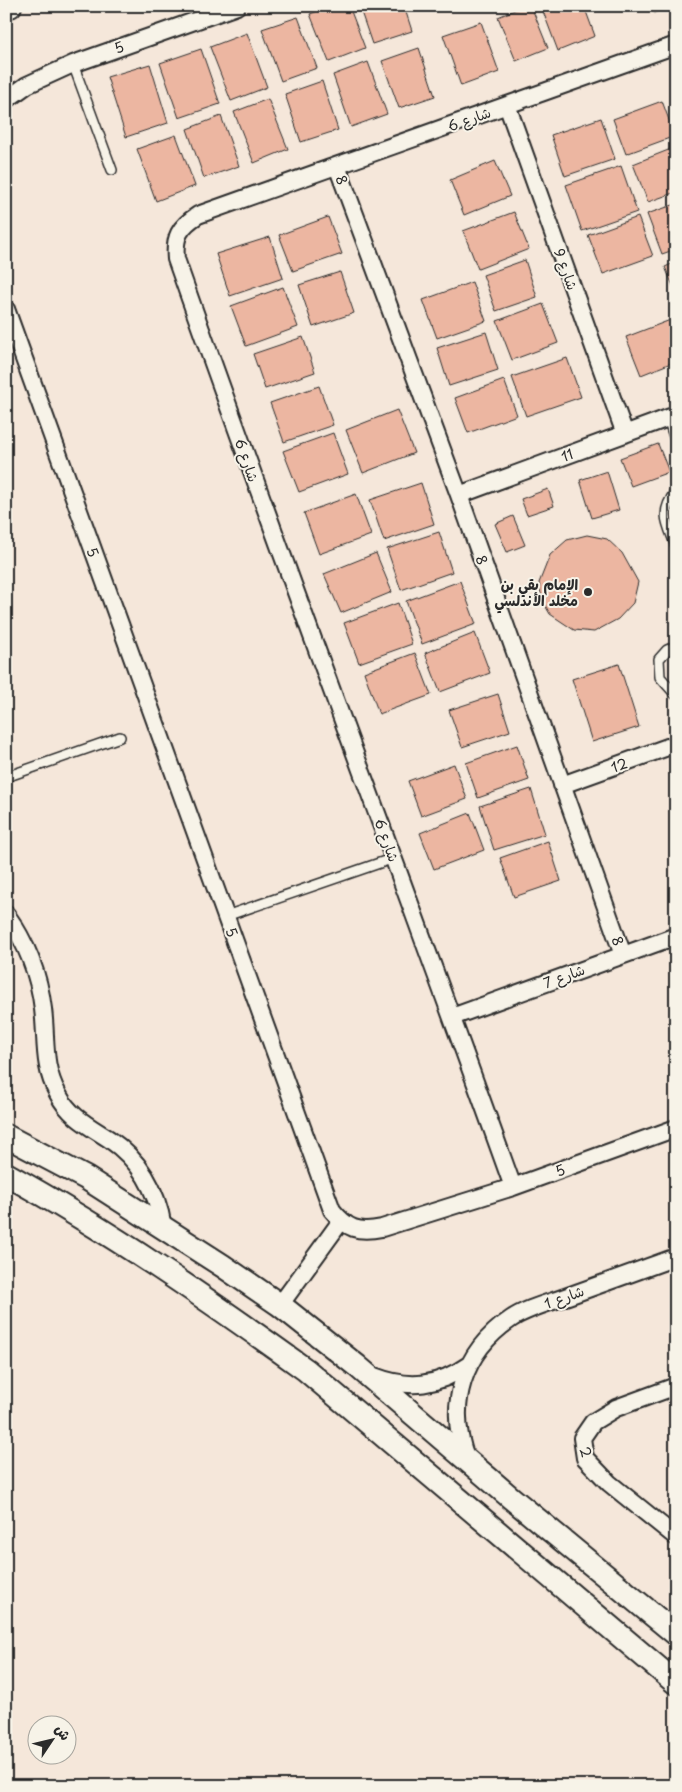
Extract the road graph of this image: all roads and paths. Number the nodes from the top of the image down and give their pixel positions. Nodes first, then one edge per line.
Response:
1 (237, 6) edge
2 (676, 45) edge
3 (73, 64) junction
4 (6, 100) edge
5 (508, 105) junction
6 (337, 166) junction
7 (112, 170) dead end
8 (6, 309) edge
9 (672, 416) edge
10 (625, 434) junction
11 (676, 443) edge
12 (676, 491) edge
13 (458, 495) junction
14 (676, 546) edge
15 (676, 646) edge
16 (676, 695) edge
17 (120, 737) dead end
18 (676, 744) edge
19 (6, 777) edge
20 (562, 785) junction
21 (394, 858) junction
22 (6, 914) edge
23 (226, 916) junction
24 (676, 936) edge
25 (622, 955) junction
26 (452, 1017) junction
27 (676, 1128) edge
28 (6, 1136) edge
29 (6, 1174) edge
30 (514, 1187) junction
31 (83, 1218) junction
32 (341, 1221) junction
33 (164, 1227) junction
34 (676, 1257) edge
35 (250, 1285) junction
36 (280, 1305) junction
37 (470, 1364) junction
38 (357, 1366) junction
39 (676, 1386) edge
40 (467, 1460) junction
41 (676, 1537) edge
42 (676, 1634) edge
43 (676, 1683) edge

1 - 3 street, 5
2 - 5 street, شارع 6
3 - 4 street, 5
3 - 7 lane
5 - 6 street, شارع 6
5 - 10 street, شارع 9
6 - 13 street, 8
6 - 21 street, شارع 6
8 - 23 street, 5
9 - 10 street, 11
9 - 11 lane
10 - 13 street, 11
12 - 14 lane
13 - 20 street, 8
15 - 16 lane
17 - 19 lane
18 - 20 street, 12
20 - 25 street, 8
21 - 23 lane
21 - 26 street, شارع 6
22 - 33 street
23 - 32 street, 5
24 - 25 street, شارع 7
25 - 26 street, شارع 7
26 - 30 street, شارع 6
27 - 30 street, 5
28 - 33 street
29 - 31 street
30 - 32 street, 5
31 - 35 street
31 - 43 street
32 - 36 street
33 - 35 street
34 - 37 street, شارع 1
35 - 36 street
36 - 38 street
37 - 38 street, شارع 1
37 - 40 street, شارع 1
38 - 40 street
39 - 41 street, 2
40 - 42 street

